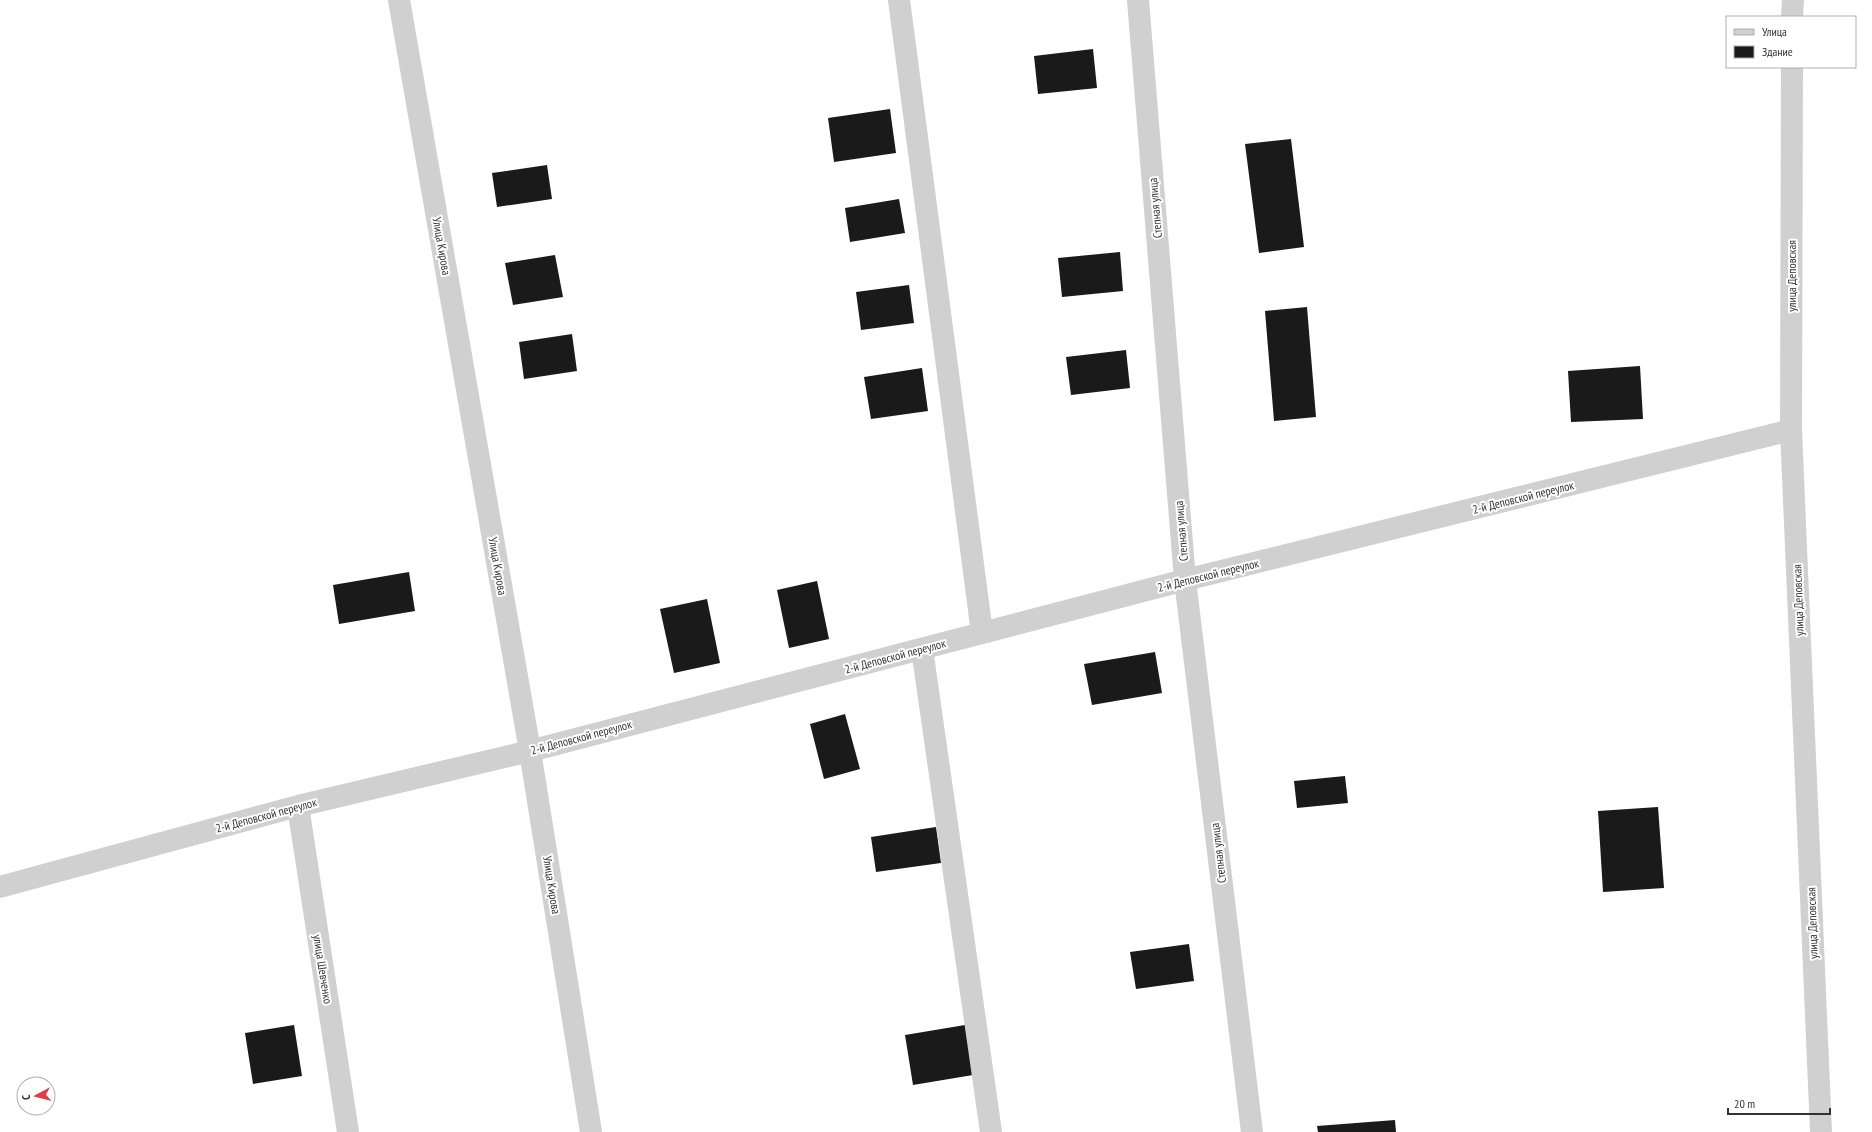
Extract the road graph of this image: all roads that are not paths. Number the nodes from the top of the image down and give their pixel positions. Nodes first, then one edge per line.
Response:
1 (400, 0) edge
2 (899, 0) edge
3 (1138, 0) edge
4 (1793, 0) edge
5 (1792, 16) edge
6 (1792, 68) edge
7 (1791, 430) junction
8 (1185, 580) junction
9 (982, 633) junction
10 (922, 649) junction
11 (530, 751) junction
12 (298, 806) junction
13 (0, 887) edge
14 (348, 1132) edge
15 (591, 1132) edge
16 (991, 1132) edge
17 (1252, 1132) edge
18 (1821, 1132) edge

1 - 11 street, Улица Кирова
2 - 9 street
3 - 8 street, Степная улица
4 - 5 street
6 - 7 street, улица Деповская
7 - 8 street, 2-й Деповской переулок
7 - 18 street, улица Деповская
8 - 9 street, 2-й Деповской переулок
8 - 17 street, Степная улица
9 - 10 street, 2-й Деповской переулок
10 - 11 street, 2-й Деповской переулок
10 - 16 street
11 - 12 street, 2-й Деповской переулок
11 - 15 street, Улица Кирова
12 - 13 street, 2-й Деповской переулок
12 - 14 street, улица Шевченко

